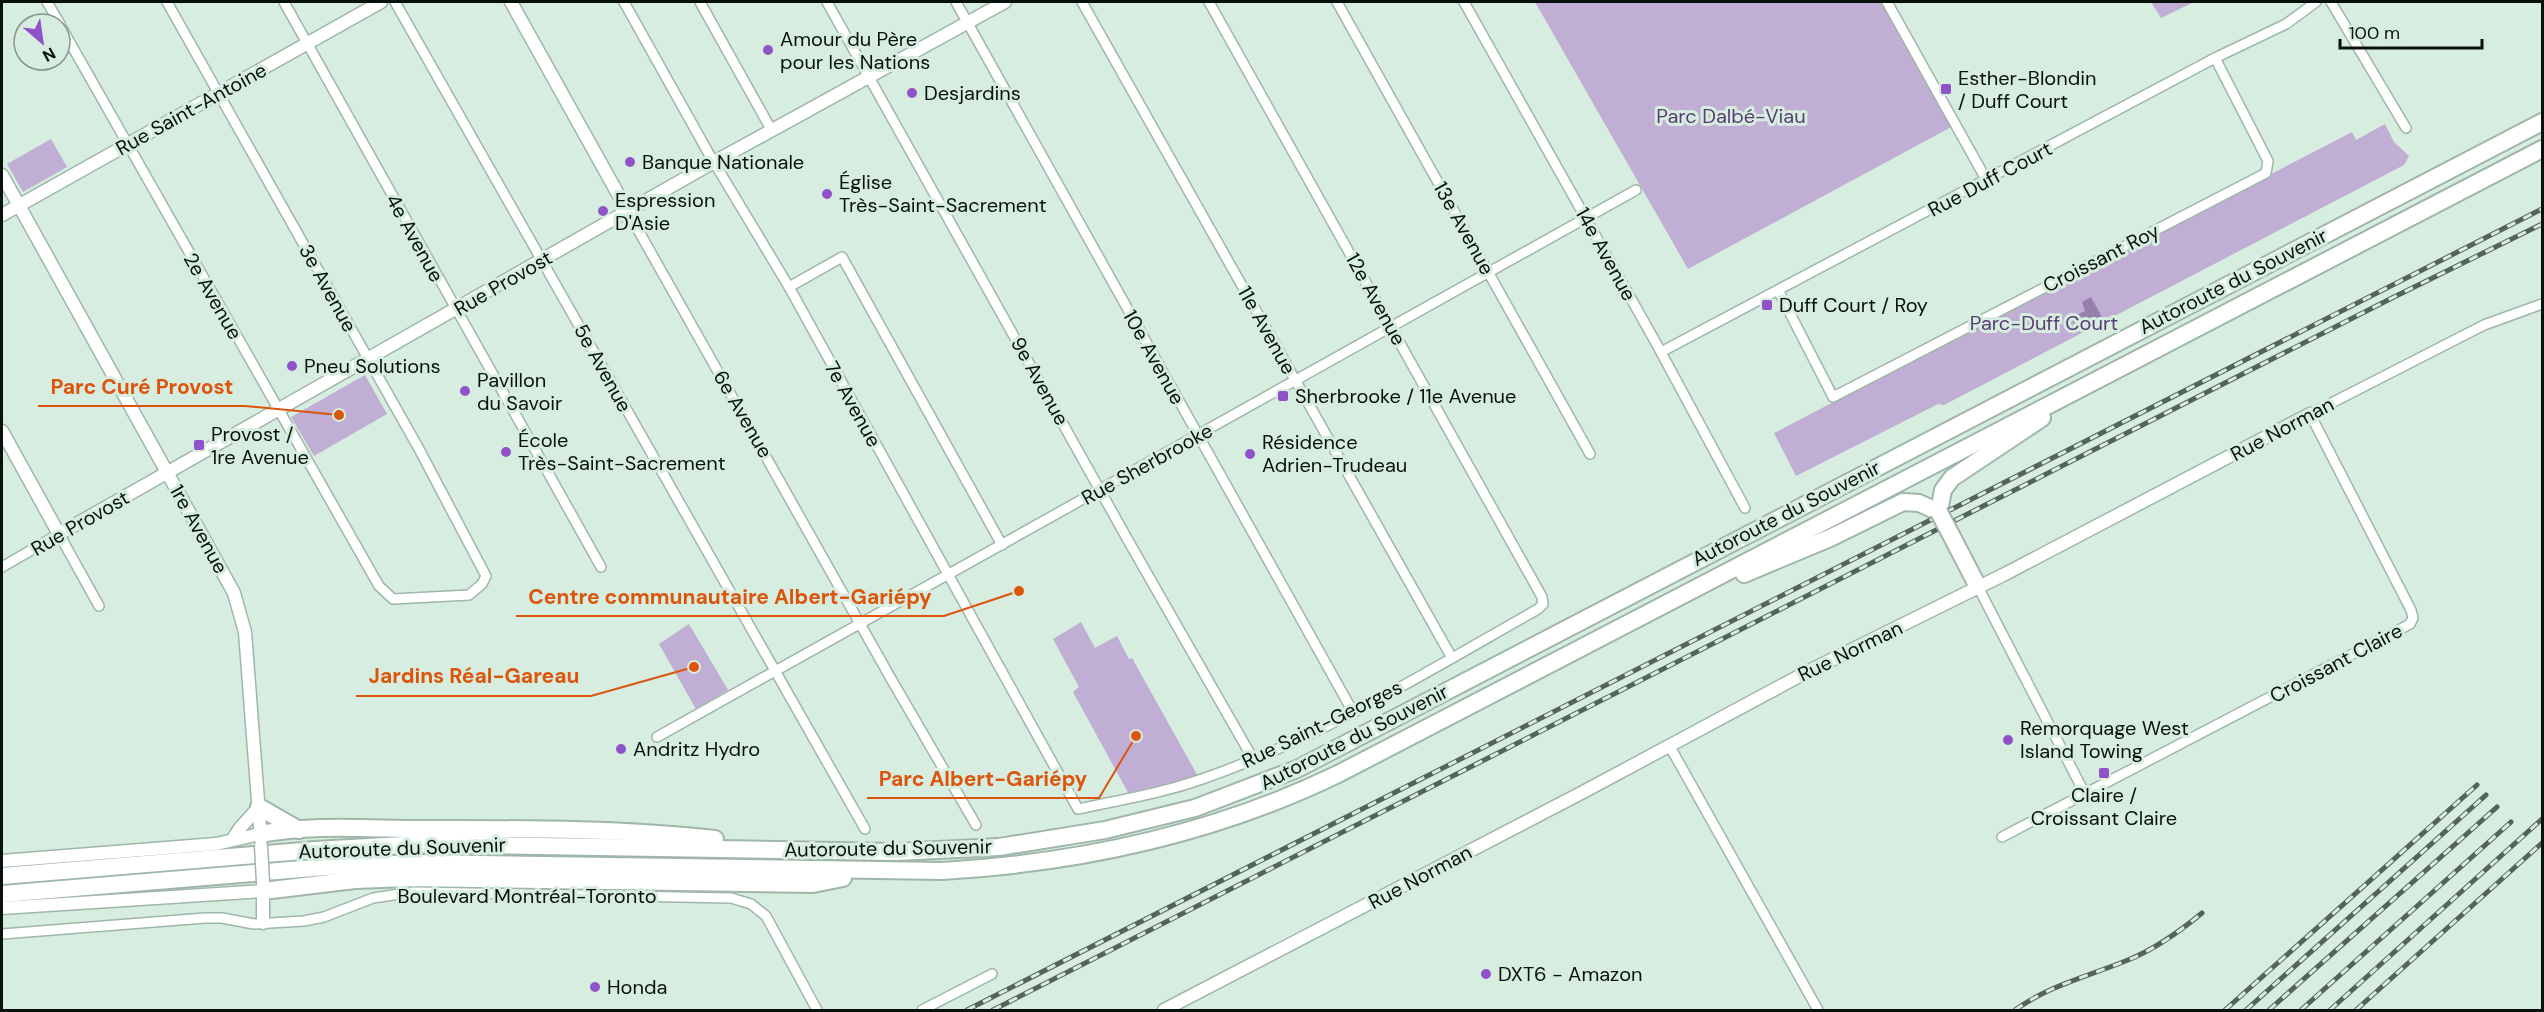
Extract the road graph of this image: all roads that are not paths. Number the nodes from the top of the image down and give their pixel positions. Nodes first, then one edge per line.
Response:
1 (167, 2) edge
2 (284, 2) edge
3 (381, 2) edge
4 (395, 2) edge
5 (511, 2) edge
6 (624, 2) edge
7 (700, 2) edge
8 (827, 2) edge
9 (956, 2) edge
10 (1005, 2) edge
11 (1083, 2) edge
12 (1209, 2) edge
13 (1337, 2) edge
14 (1464, 2) edge
15 (1887, 2) edge
16 (2316, 2) edge
17 (2331, 2) edge
18 (968, 22) junction
19 (308, 43) junction
20 (72, 45) edge
21 (2215, 58) junction
22 (869, 76) junction
23 (220, 93) junction
24 (2542, 122) edge
25 (2406, 128) dead end
26 (772, 131) junction
27 (127, 144) junction
28 (2542, 149) edge
29 (714, 162) junction
30 (2, 175) edge
31 (1987, 181) junction
32 (1636, 190) dead end
33 (19, 206) junction
34 (628, 212) junction
35 (2, 215) edge
36 (1586, 217) junction
37 (542, 261) junction
38 (1489, 272) junction
39 (789, 287) junction
40 (1778, 290) junction
41 (2542, 304) edge
42 (455, 310) junction
43 (1392, 326) junction
44 (1661, 352) junction
45 (368, 359) junction
46 (2102, 377) junction
47 (1295, 381) junction
48 (278, 410) junction
49 (2310, 414) junction
50 (2, 431) edge
51 (1198, 436) junction
52 (1590, 454) dead end
53 (168, 473) junction
54 (1101, 490) junction
55 (1745, 508) dead end
56 (1938, 510) junction
57 (59, 534) junction
58 (1002, 545) junction
59 (2, 567) edge
60 (601, 567) dead end
61 (947, 575) junction
62 (486, 576) joint
63 (1978, 587) junction
64 (1542, 597) joint
65 (99, 606) dead end
66 (1632, 621) junction
67 (861, 624) junction
68 (1452, 658) junction
69 (774, 672) junction
70 (1353, 712) junction
71 (657, 737) dead end
72 (1669, 745) junction
73 (1253, 759) junction
74 (2085, 794) junction
75 (259, 807) junction
76 (1078, 809) joint
77 (976, 825) dead end
78 (865, 829) dead end
79 (299, 830) junction
80 (2002, 837) dead end
81 (232, 840) junction
82 (261, 840) junction
83 (808, 850) junction
84 (2, 861) edge
85 (873, 872) junction
86 (2, 876) edge
87 (263, 887) junction
88 (2, 894) edge
89 (2, 908) edge
90 (263, 923) junction
91 (2, 934) edge
92 (992, 974) dead end
93 (817, 1011) edge
94 (922, 1011) edge
95 (1164, 1011) edge
96 (1818, 1011) edge

1 - 23 street, 3e Avenue
2 - 19 street, 4e Avenue
3 - 19 street, Rue Saint-Antoine
4 - 37 street, 5e Avenue
5 - 34 street, 6e Avenue
6 - 29 street, 7e Avenue
7 - 26 street
8 - 22 street, 9e Avenue
9 - 18 street, 10e Avenue
10 - 18 street, Rue Provost
11 - 47 street, 11e Avenue
12 - 43 street, 12e Avenue
13 - 38 street, 13e Avenue
14 - 36 street, 14e Avenue
15 - 31 street
16 - 21 street, Rue Duff Court
17 - 25 street
18 - 22 street, Rue Provost
18 - 51 street, 10e Avenue
19 - 23 street, Rue Saint-Antoine
19 - 42 street, 4e Avenue
20 - 27 street, 2e Avenue
21 - 31 street, Rue Duff Court
21 - 40 street, Croissant Roy
22 - 26 street, Rue Provost
22 - 54 street, 9e Avenue
23 - 27 street, Rue Saint-Antoine
23 - 45 street, 3e Avenue
24 - 83 highway, Autoroute du Souvenir
26 - 29 street, Rue Provost
27 - 33 street, Rue Saint-Antoine
27 - 48 street, 2e Avenue
28 - 46 highway, Autoroute du Souvenir
29 - 34 street, Rue Provost
29 - 39 street, 7e Avenue
30 - 33 street, 1re Avenue
31 - 40 street, Rue Duff Court
32 - 36 street, Rue Sherbrooke
33 - 35 street, Rue Saint-Antoine
33 - 53 street, 1re Avenue
34 - 37 street, Rue Provost
34 - 67 street, 6e Avenue
36 - 38 street, Rue Sherbrooke
36 - 44 street, 14e Avenue
37 - 42 street, Rue Provost
37 - 69 street, 5e Avenue
38 - 43 street, Rue Sherbrooke
38 - 52 street, 13e Avenue
39 - 58 street
39 - 61 street, 7e Avenue
40 - 44 street, Rue Duff Court
41 - 49 street, Rue Norman
42 - 45 street, Rue Provost
42 - 60 street, 4e Avenue
43 - 47 street, Rue Sherbrooke
43 - 64 street, 12e Avenue
44 - 55 street, 14e Avenue
45 - 48 street, Rue Provost
45 - 62 street, 3e Avenue
46 - 56 highway
46 - 66 highway, Autoroute du Souvenir
47 - 51 street, Rue Sherbrooke
47 - 68 street, 11e Avenue
48 - 53 street, Rue Provost
48 - 62 street, 2e Avenue
49 - 63 street, Rue Norman
49 - 74 street, Croissant Claire
50 - 57 street
51 - 54 street, Rue Sherbrooke
51 - 70 street, 10e Avenue
53 - 57 street, Rue Provost
53 - 75 street, 1re Avenue
54 - 58 street, Rue Sherbrooke
54 - 73 street, 9e Avenue
56 - 63 highway, bridge
56 - 66 highway
57 - 59 street, Rue Provost
57 - 65 street
58 - 61 street, Rue Sherbrooke
61 - 67 street, Rue Sherbrooke
61 - 76 street, 7e Avenue
63 - 72 street, Rue Norman
63 - 74 street
64 - 68 street, Rue Saint-Georges
66 - 85 highway, Autoroute du Souvenir
67 - 69 street, Rue Sherbrooke
67 - 77 street, 6e Avenue
68 - 70 street, Rue Saint-Georges
69 - 71 street, Rue Sherbrooke
69 - 78 street, 5e Avenue
70 - 73 street, Rue Saint-Georges
72 - 95 street, Rue Norman
72 - 96 street
73 - 76 street, Rue Saint-Georges
74 - 80 street, Croissant Claire
75 - 79 highway
75 - 81 street
75 - 82 street, 1re Avenue
79 - 82 highway
79 - 83 highway
81 - 82 street
81 - 84 street
82 - 87 street, 1re Avenue, bridge
83 - 86 highway, Autoroute du Souvenir
85 - 87 highway
85 - 88 highway, Autoroute du Souvenir
87 - 89 street
87 - 90 street, 1re Avenue
90 - 91 street, Boulevard Montréal-Toronto
90 - 93 street, Boulevard Montréal-Toronto
92 - 94 street

